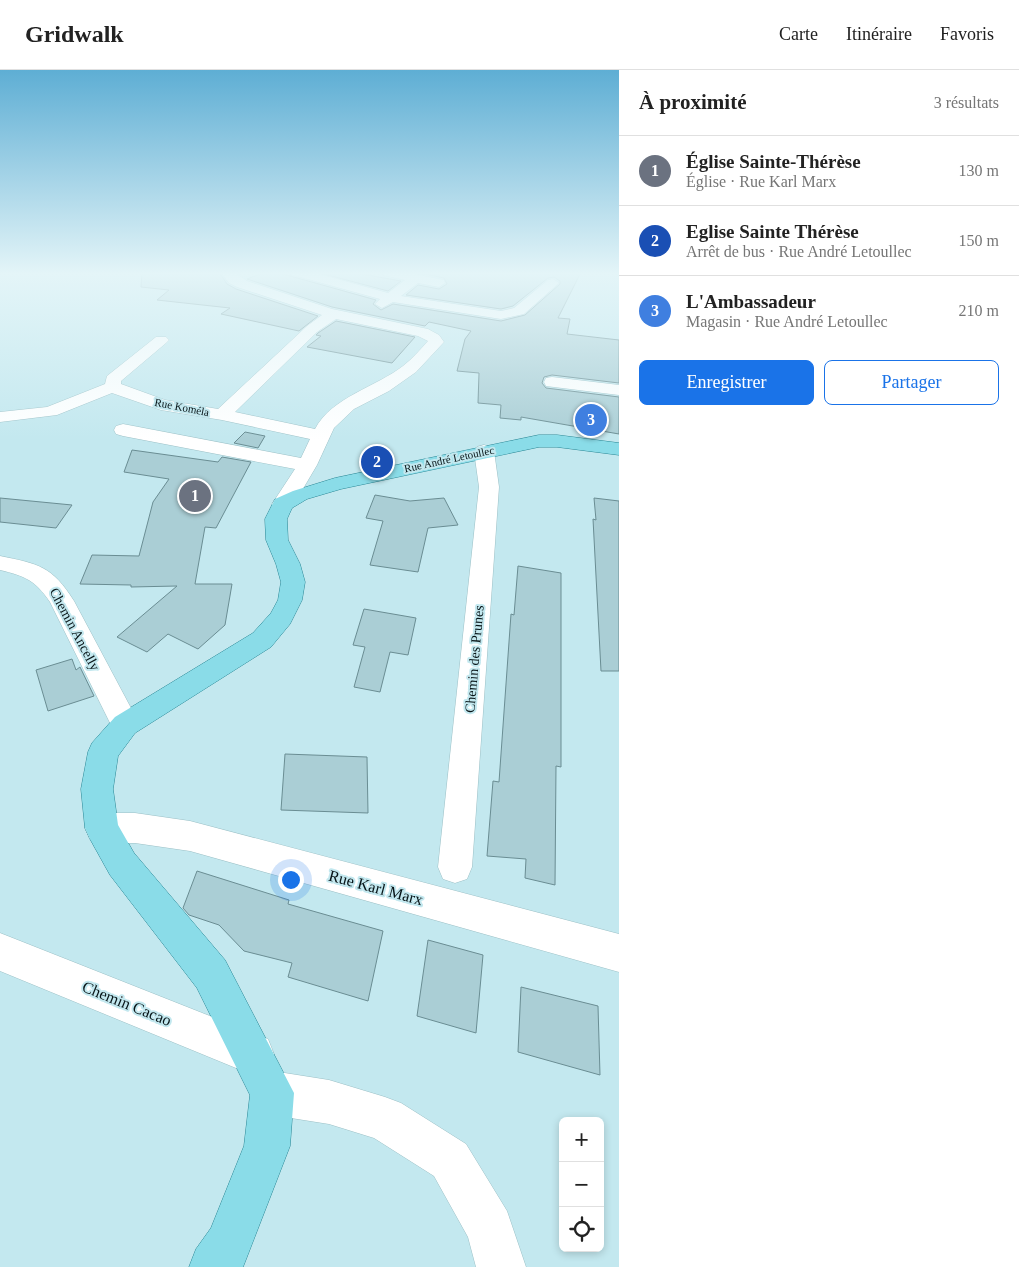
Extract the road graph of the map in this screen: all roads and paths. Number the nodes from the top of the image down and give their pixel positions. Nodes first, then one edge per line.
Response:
1 (314, 328) edge
2 (402, 328) edge
3 (162, 340) dead end
4 (552, 382) dead end
5 (113, 388) junction
6 (619, 390) edge
7 (222, 414) junction
8 (0, 416) edge
9 (122, 430) dead end
10 (321, 436) junction
11 (619, 449) edge
12 (484, 451) junction
13 (307, 466) junction
14 (284, 504) junction
15 (0, 563) edge
16 (125, 725) junction
17 (102, 828) junction
18 (455, 867) dead end
19 (0, 952) edge
20 (619, 953) edge
21 (262, 1074) junction
22 (214, 1267) edge
23 (501, 1267) edge

1 - 7 street
2 - 10 street
3 - 5 street
4 - 6 street
5 - 7 street, Rue Koméla
5 - 8 street
7 - 10 street, Rue Koméla
9 - 13 street
10 - 13 street
11 - 12 main road, Rue André Letoullec
12 - 14 main road, Rue André Letoullec
12 - 18 street, Chemin des Prunes
13 - 14 street
14 - 16 main road
15 - 16 street, Chemin Ancelly
16 - 17 main road
17 - 20 street, Rue Karl Marx
17 - 21 main road
19 - 21 street, Chemin Cacao
21 - 22 main road
21 - 23 street, Chemin Cacao

